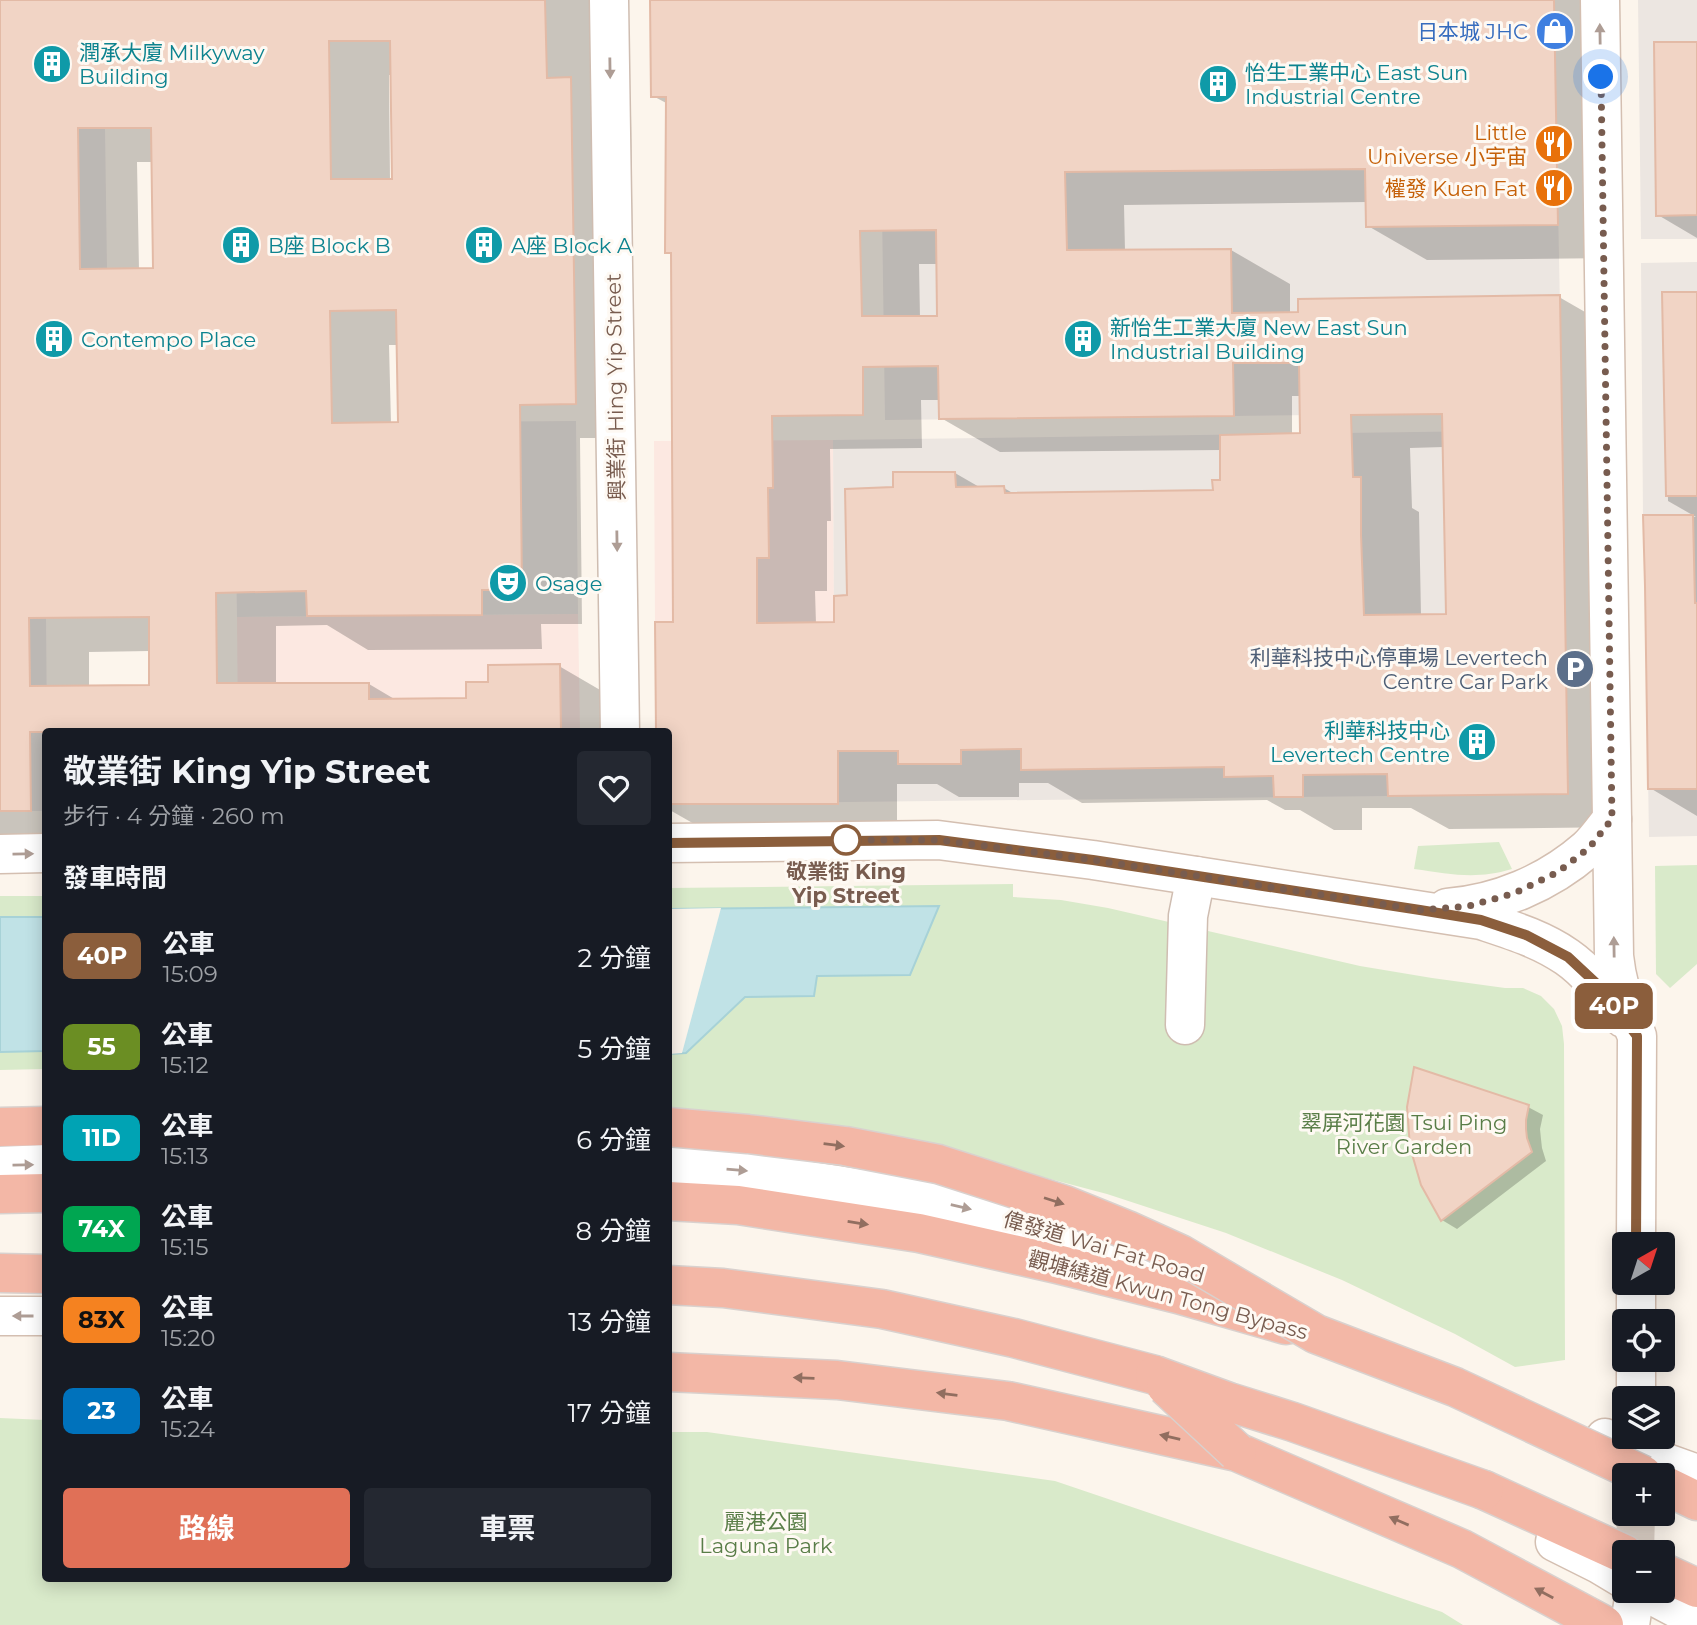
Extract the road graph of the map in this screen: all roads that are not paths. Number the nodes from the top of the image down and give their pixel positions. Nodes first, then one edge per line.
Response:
1 (609, 0) edge
2 (1600, 0) edge
3 (620, 728) edge
4 (1612, 819) junction
5 (672, 843) edge
6 (42, 853) edge
7 (0, 854) edge
8 (1196, 876) junction
9 (1420, 910) junction
10 (1185, 1025) dead end
11 (1637, 1036) junction
12 (42, 1126) edge
13 (0, 1127) edge
14 (672, 1127) edge
15 (42, 1164) edge
16 (672, 1164) edge
17 (0, 1166) edge
18 (42, 1193) edge
19 (0, 1194) edge
20 (672, 1201) edge
21 (1636, 1232) edge
22 (0, 1273) edge
23 (42, 1274) edge
24 (672, 1285) edge
25 (672, 1295) edge
26 (0, 1316) edge
27 (42, 1316) edge
28 (1316, 1334) junction
29 (672, 1372) edge
30 (1155, 1375) junction
31 (1237, 1452) junction
32 (1638, 1455) edge
33 (1697, 1474) edge
34 (1675, 1490) edge
35 (1697, 1500) edge
36 (1612, 1549) edge
37 (1612, 1571) edge
38 (1675, 1578) edge
39 (1697, 1588) edge
40 (1633, 1603) edge
41 (1667, 1603) edge
42 (1697, 1619) edge
43 (1604, 1625) edge
44 (1630, 1625) edge

1 -> 3 main road, 興業街 Hing Yip Street
4 -> 2 main road
4 - 9 main road
11 -> 4 main road
5 - 8 main road
7 -> 6 main road
8 - 9 main road
8 - 10 main road
9 - 11 main road
11 - 21 main road
12 - 13 highway
14 -> 28 highway, bridge
17 -> 15 main road
16 -> 32 main road, 偉發道 Wai Fat Road
18 - 19 highway
20 -> 28 highway, 觀塘繞道 Kwun Tong Bypass, bridge
22 - 23 highway
24 - 30 highway
25 - 37 main road
27 -> 26 main road
28 - 32 highway, 觀塘繞道 Kwun Tong Bypass, bridge
31 -> 29 highway
30 - 31 highway, bridge
30 - 36 highway, bridge
43 -> 31 highway
32 - 33 main road, 偉發道 Wai Fat Road
34 - 35 highway
38 - 39 highway
40 - 44 main road
41 - 42 main road

